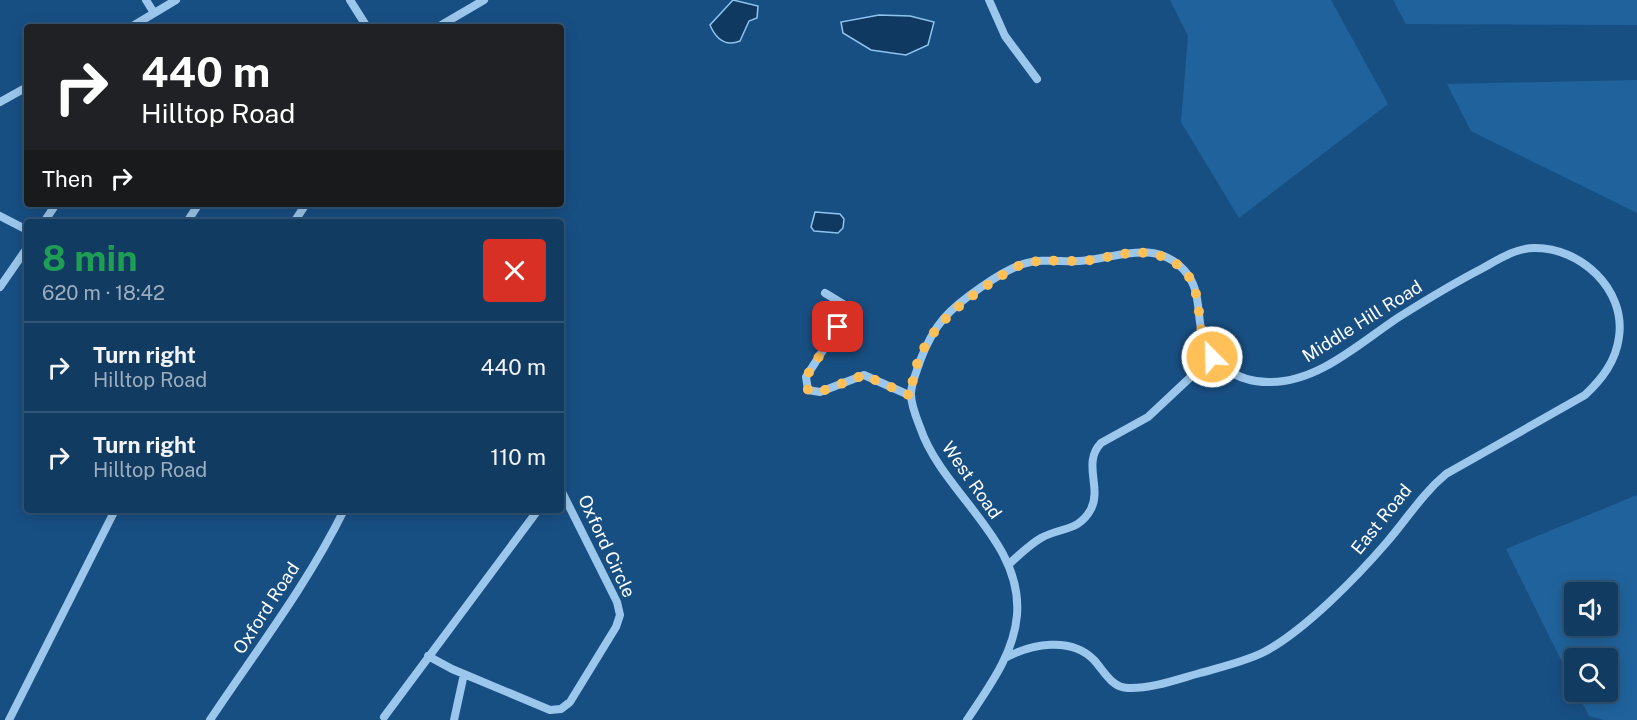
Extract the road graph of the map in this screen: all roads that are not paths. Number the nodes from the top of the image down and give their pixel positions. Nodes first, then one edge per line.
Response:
1 (146, 0) edge
2 (176, 0) edge
3 (350, 0) edge
4 (484, 0) edge
5 (989, 0) edge
6 (154, 13) junction
7 (136, 24) edge
8 (365, 24) edge
9 (443, 24) edge
10 (1037, 79) dead end
11 (24, 89) edge
12 (0, 102) edge
13 (0, 216) edge
14 (24, 228) edge
15 (1517, 251) joint
16 (24, 252) edge
17 (0, 287) edge
18 (825, 293) dead end
19 (1212, 357) junction
20 (911, 396) junction
21 (564, 496) edge
22 (113, 513) edge
23 (342, 513) edge
24 (536, 513) edge
25 (1008, 565) junction
26 (428, 656) junction
27 (1005, 658) junction
28 (464, 674) junction
29 (384, 717) dead end
30 (9, 720) edge
31 (210, 720) edge
32 (454, 720) edge
33 (966, 720) edge

1 - 6 street
2 - 6 street
3 - 8 street
4 - 9 street
5 - 10 street
6 - 7 street
11 - 12 street
13 - 14 street
15 - 19 street, Middle Hill Road
15 - 27 street, East Road
16 - 17 street
18 - 20 street
19 - 20 street
19 - 25 street
20 - 25 street, West Road
21 - 28 street, Oxford Circle
22 - 30 street
23 - 31 street, Oxford Road
24 - 26 street
25 - 27 street, West Road
26 - 28 street, Oxford Circle
26 - 29 street
27 - 33 street, West Road
28 - 32 street

